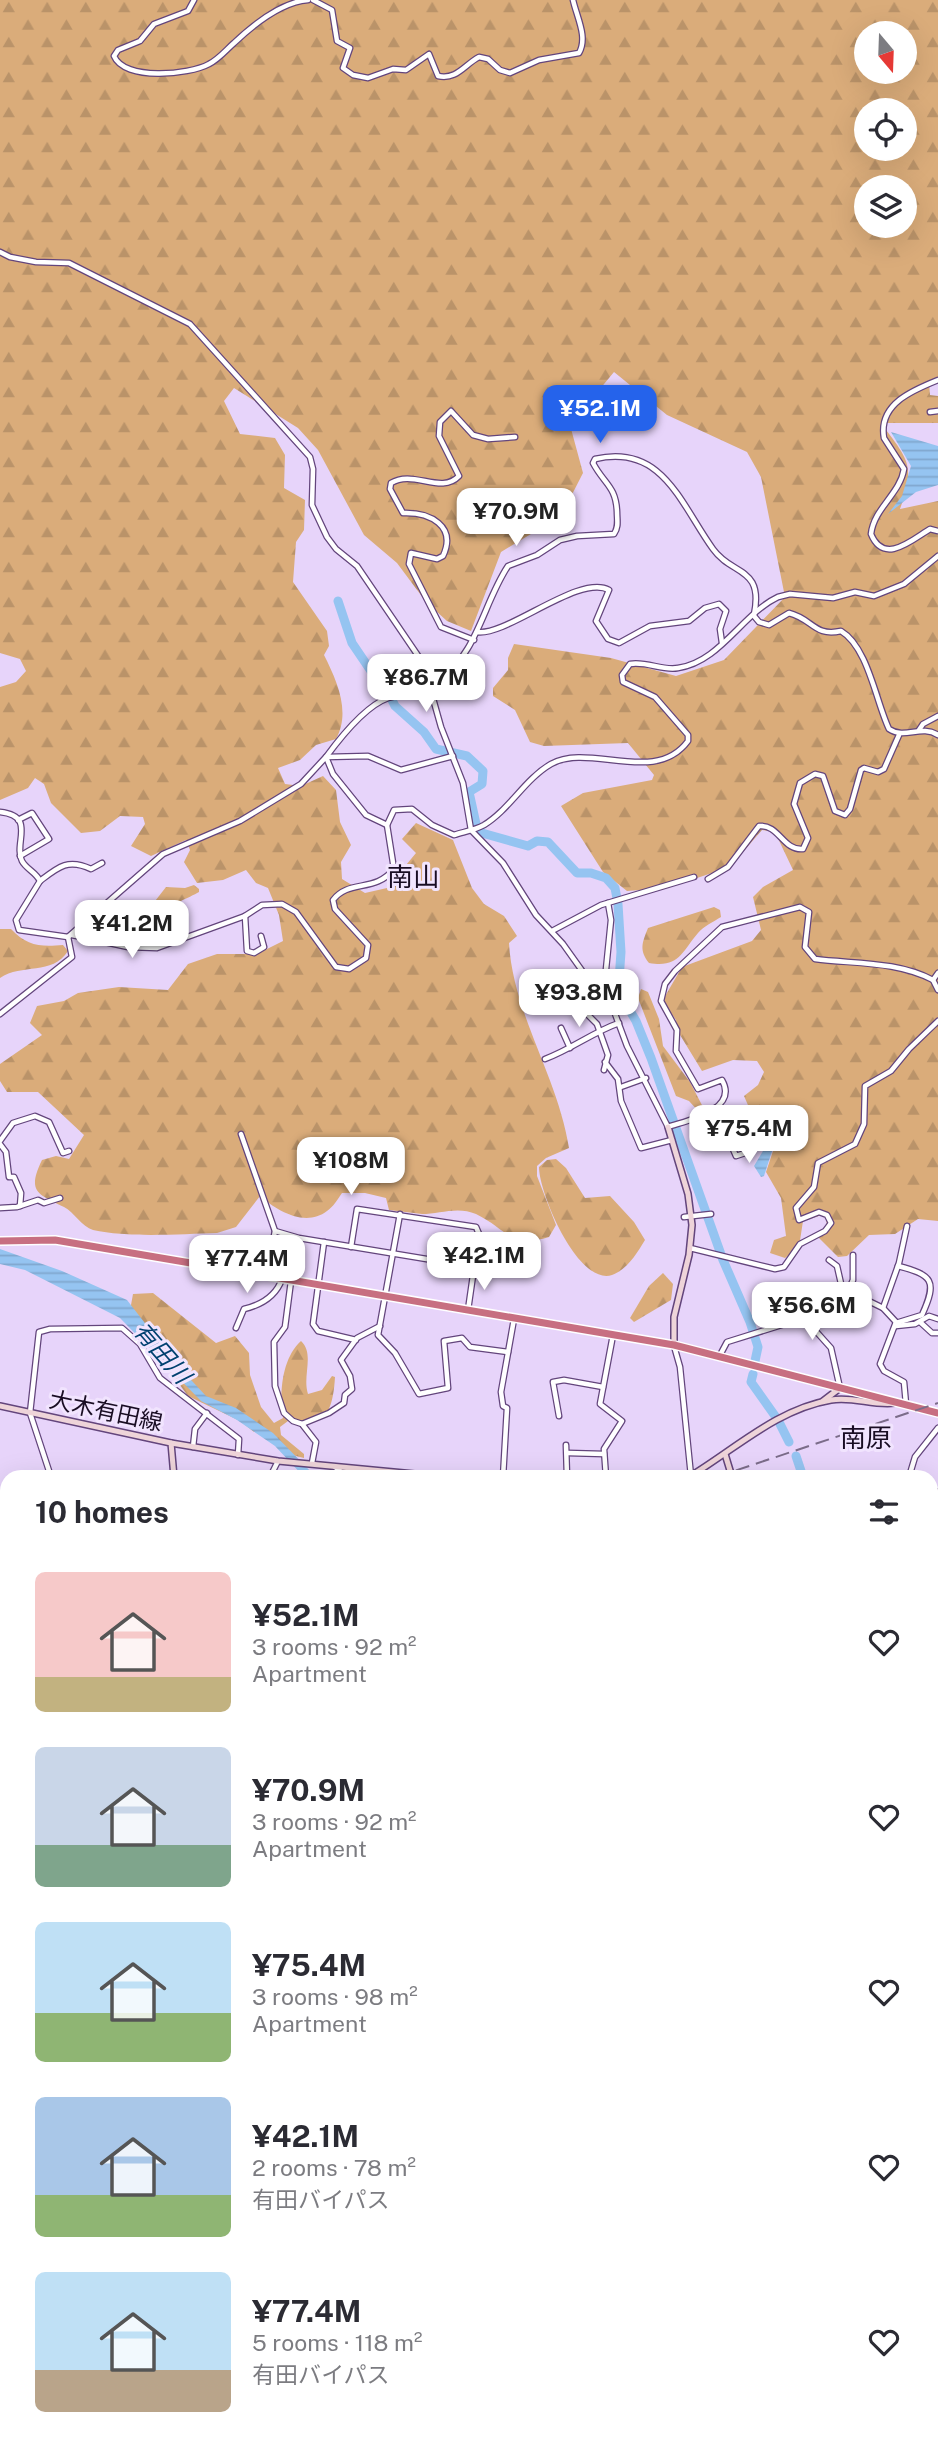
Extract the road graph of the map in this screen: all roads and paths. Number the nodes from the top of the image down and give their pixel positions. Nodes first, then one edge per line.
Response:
1 (194, 0) edge
2 (310, 0) edge
3 (573, 0) edge
4 (0, 252) edge
5 (938, 380) edge
6 (938, 411) edge
7 (930, 412) dead end
8 (515, 437) dead end
9 (938, 531) edge
10 (938, 556) edge
11 (754, 616) junction
12 (477, 632) junction
13 (474, 640) junction
14 (722, 643) junction
15 (431, 685) junction
16 (938, 716) edge
17 (919, 730) junction
18 (938, 734) edge
19 (900, 735) junction
20 (453, 756) junction
21 (326, 757) junction
22 (0, 812) edge
23 (18, 820) junction
24 (387, 825) junction
25 (473, 829) junction
26 (20, 856) junction
27 (102, 863) dead end
28 (694, 877) dead end
29 (708, 879) dead end
30 (40, 881) junction
31 (608, 903) junction
32 (245, 916) junction
33 (552, 931) junction
34 (70, 936) junction
35 (261, 936) dead end
36 (938, 973) edge
37 (549, 976) dead end
38 (933, 980) junction
39 (603, 990) junction
40 (938, 990) edge
41 (0, 1014) edge
42 (938, 1021) edge
43 (619, 1023) junction
44 (561, 1028) dead end
45 (599, 1029) junction
46 (570, 1048) junction
47 (545, 1059) dead end
48 (646, 1079) junction
49 (621, 1087) junction
50 (715, 1108) junction
51 (670, 1126) junction
52 (241, 1134) dead end
53 (728, 1136) junction
54 (672, 1140) junction
55 (0, 1142) edge
56 (69, 1151) dead end
57 (60, 1198) dead end
58 (20, 1206) junction
59 (0, 1208) edge
60 (400, 1214) junction
61 (712, 1214) dead end
62 (691, 1216) junction
63 (684, 1217) dead end
64 (906, 1226) dead end
65 (275, 1231) junction
66 (0, 1241) edge
67 (324, 1242) junction
68 (351, 1247) junction
69 (690, 1248) junction
70 (394, 1254) junction
71 (853, 1255) dead end
72 (828, 1260) dead end
73 (898, 1266) junction
74 (475, 1268) junction
75 (266, 1275) junction
76 (287, 1279) junction
77 (317, 1284) junction
78 (849, 1289) junction
79 (387, 1296) junction
80 (883, 1308) junction
81 (468, 1310) junction
82 (514, 1319) junction
83 (938, 1319) edge
84 (920, 1322) junction
85 (381, 1325) junction
86 (896, 1325) junction
87 (236, 1328) dead end
88 (938, 1333) edge
89 (613, 1335) junction
90 (356, 1340) junction
91 (674, 1345) junction
92 (508, 1352) junction
93 (719, 1357) junction
94 (603, 1387) junction
95 (840, 1388) junction
96 (822, 1401) junction
97 (896, 1403) junction
98 (906, 1405) junction
99 (0, 1406) edge
100 (30, 1413) junction
101 (206, 1413) junction
102 (938, 1413) edge
103 (559, 1416) dead end
104 (302, 1424) junction
105 (938, 1428) edge
106 (171, 1443) junction
107 (566, 1445) dead end
108 (193, 1447) junction
109 (568, 1453) junction
110 (604, 1454) junction
111 (725, 1454) junction
112 (238, 1455) junction
113 (278, 1461) junction
114 (312, 1464) junction
115 (335, 1466) junction
116 (49, 1470) edge
117 (173, 1470) edge
118 (274, 1470) edge
119 (340, 1470) edge
120 (375, 1470) edge
121 (503, 1470) edge
122 (567, 1470) edge
123 (605, 1470) edge
124 (689, 1470) edge
125 (700, 1470) edge
126 (730, 1470) edge
127 (911, 1470) edge

1 - 2 street
2 - 3 street
4 - 15 street
5 - 9 street
6 - 7 street
8 - 13 street
10 - 11 street
11 - 12 street
11 - 14 street
11 - 19 street
12 - 13 street
12 - 14 street
13 - 15 street
14 - 25 street
15 - 20 street
15 - 21 street
16 - 17 street
17 - 18 street
17 - 19 street
19 - 29 street
20 - 21 street
20 - 25 street
21 - 24 street
21 - 34 street
22 - 23 street
23 - 26 street
23 - 26 street
24 - 25 street
24 - 32 street
25 - 33 street
26 - 30 street
27 - 30 street
28 - 31 street
30 - 34 street
31 - 33 street
31 - 39 street
32 - 34 street
32 - 35 street
33 - 39 street
34 - 41 street
36 - 38 street
37 - 45 street
38 - 40 street
38 - 50 street
39 - 43 street
42 - 69 street
43 - 45 street
43 - 48 street
44 - 46 street
45 - 46 street
45 - 49 street
46 - 47 street
48 - 49 street
48 - 51 street
49 - 54 street
50 - 51 street
50 - 53 street
51 - 54 street
52 - 65 street
53 - 53 street
54 - 62 street
55 - 56 street
55 - 58 street
57 - 58 street
58 - 59 street
60 - 68 street
60 - 70 street
60 - 74 street
61 - 62 street
62 - 63 street
62 - 69 street
64 - 73 street
65 - 67 street
65 - 75 street
66 - 75 highway
67 - 68 street
67 - 77 street
68 - 70 street
69 - 91 street
70 - 74 street
70 - 79 street
71 - 78 street
72 - 78 street
73 - 80 street
73 - 86 street
74 - 81 street
75 - 76 highway
76 - 77 highway
76 - 87 street
76 - 104 street
77 - 79 highway
77 - 90 street
78 - 80 street
79 - 81 highway
79 - 85 street
80 - 86 street
81 - 82 highway
82 - 89 highway
82 - 92 street
83 - 84 street
84 - 86 street
84 - 88 street
85 - 90 street
85 - 92 street
86 - 98 street
89 - 91 highway
89 - 94 street
90 - 104 street
91 - 93 highway
91 - 124 street
92 - 121 street
93 - 95 highway
93 - 95 street
94 - 103 street
94 - 110 street
95 - 96 street
95 - 97 highway
96 - 97 street
96 - 111 street
97 - 98 highway
98 - 102 highway
99 - 100 street, 大木有田線
100 - 101 street
100 - 106 street, 大木有田線
100 - 116 street
101 - 108 street
101 - 112 street
104 - 114 street
105 - 127 street
106 - 108 street
106 - 117 street, 大木有田線
107 - 109 street
108 - 112 street
109 - 110 street
109 - 122 street
110 - 123 street
111 - 125 street
111 - 126 street
112 - 113 street
113 - 114 street
113 - 118 street
114 - 115 street
115 - 119 street
115 - 120 street

